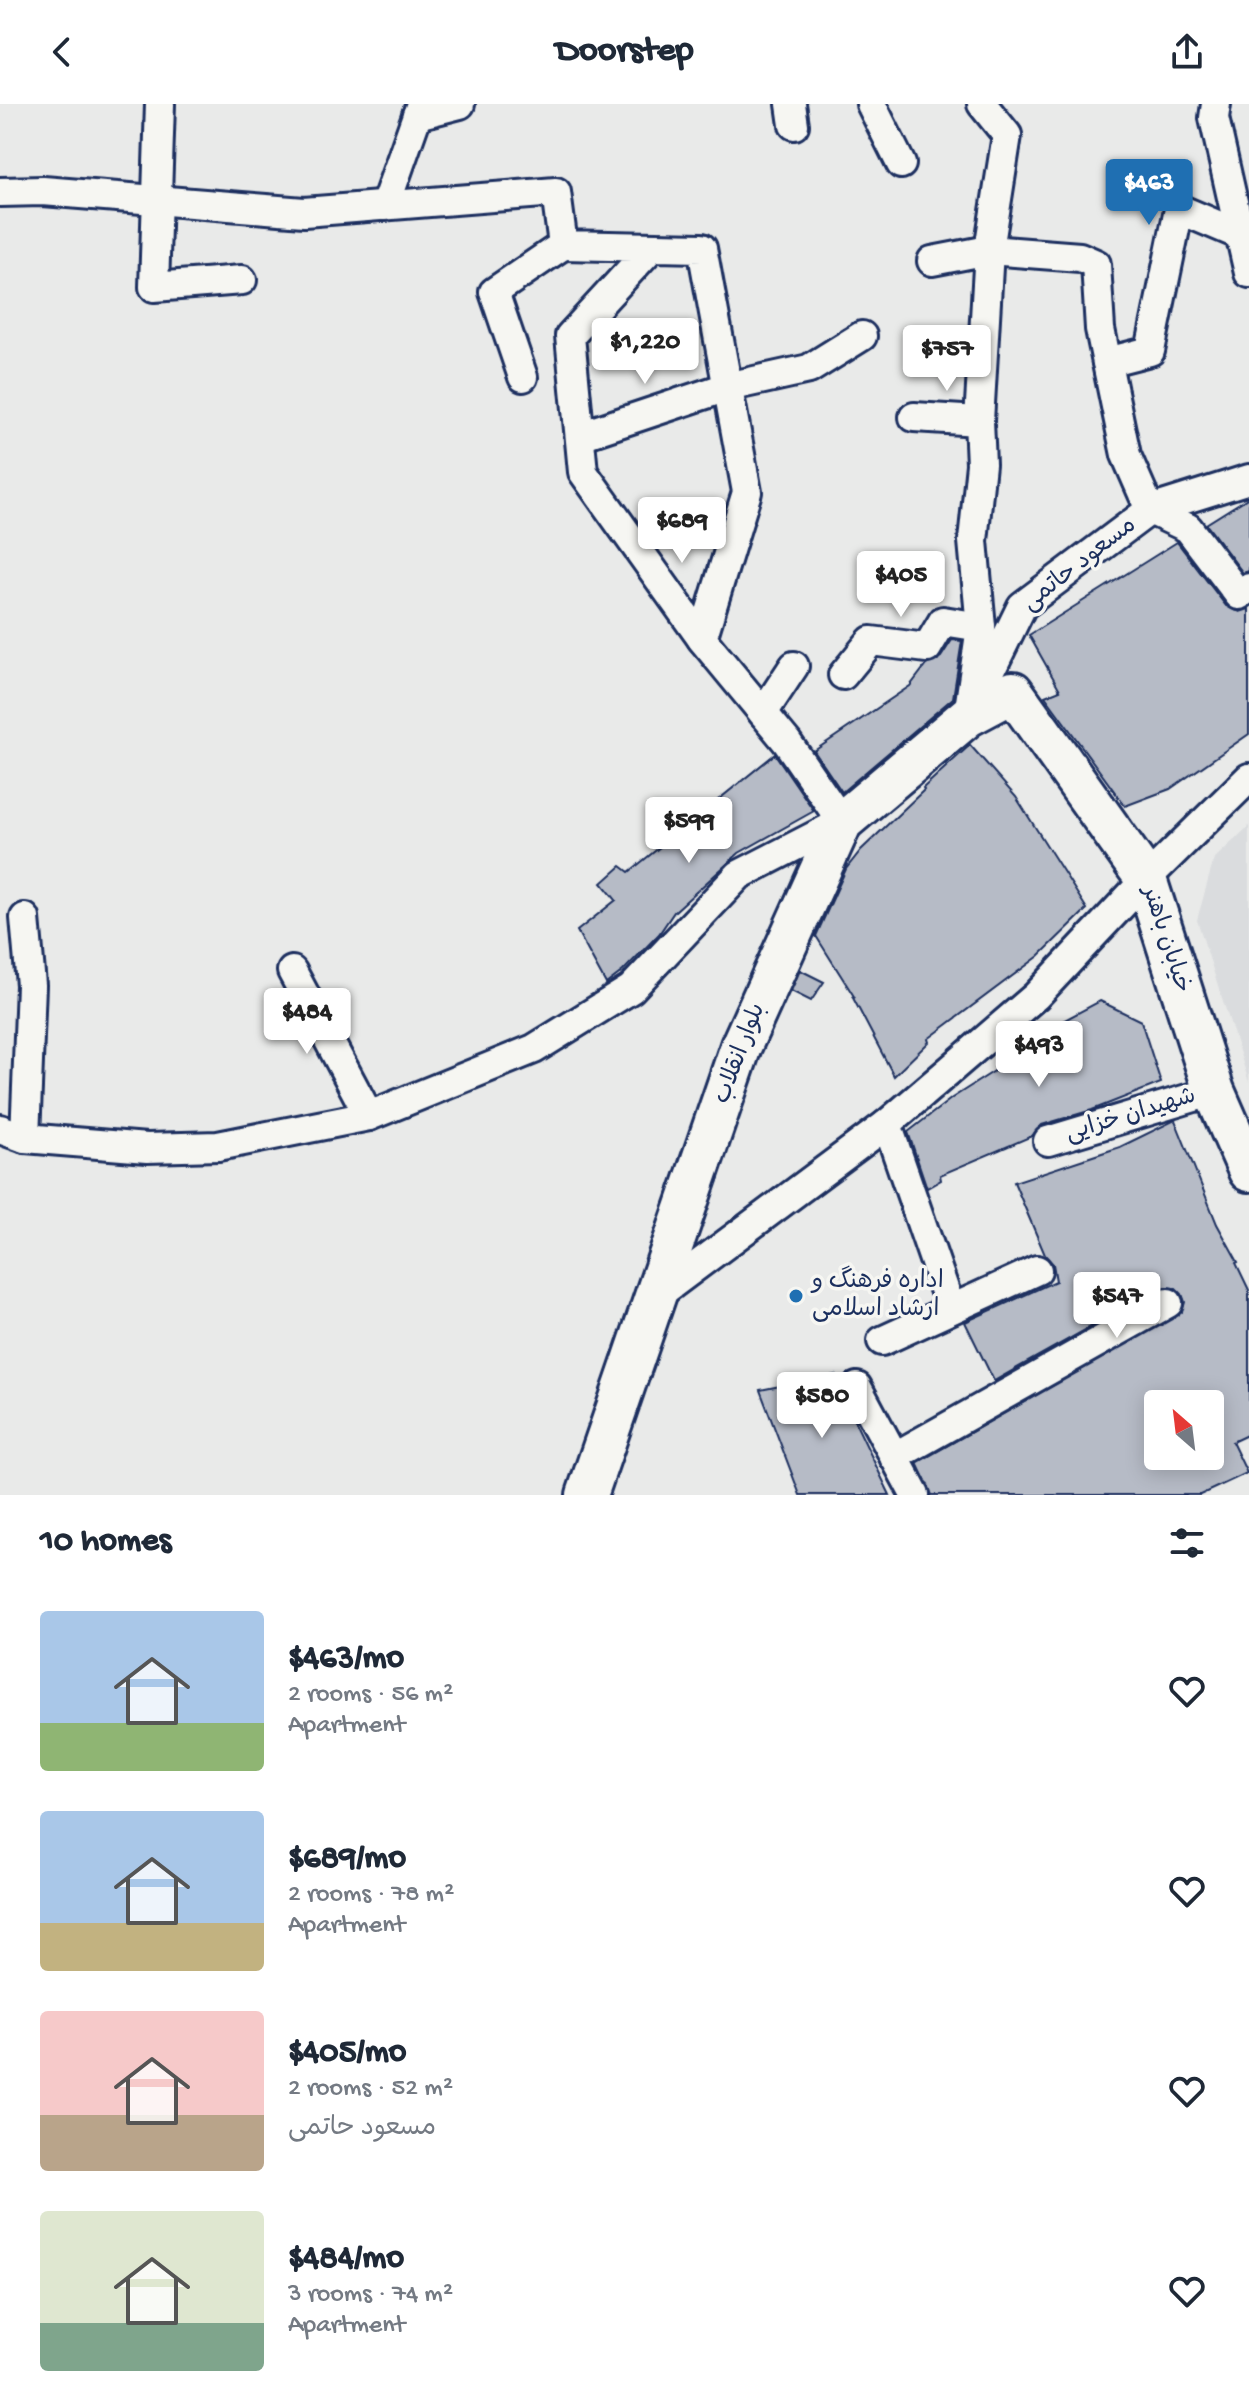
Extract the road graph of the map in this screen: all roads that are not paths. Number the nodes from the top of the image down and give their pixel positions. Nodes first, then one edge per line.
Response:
1 (160, 104) edge
2 (460, 104) edge
3 (871, 104) edge
4 (982, 104) edge
5 (1216, 104) edge
6 (419, 110) edge
7 (901, 164) dead end
8 (0, 192) edge
9 (157, 200) junction
10 (385, 206) junction
11 (1244, 234) edge
12 (563, 245) junction
13 (652, 247) junction
14 (989, 250) junction
15 (932, 261) dead end
16 (1249, 273) edge
17 (242, 280) dead end
18 (862, 336) dead end
19 (1107, 362) junction
20 (523, 377) dead end
21 (727, 387) junction
22 (914, 417) dead end
23 (979, 421) junction
24 (580, 436) junction
25 (1249, 479) edge
26 (1150, 510) junction
27 (1249, 588) edge
28 (981, 627) junction
29 (702, 639) junction
30 (794, 666) dead end
31 (843, 675) dead end
32 (1013, 692) joint
33 (763, 713) junction
34 (968, 716) junction
35 (1249, 778) edge
36 (842, 822) junction
37 (1146, 879) junction
38 (25, 918) dead end
39 (292, 971) dead end
40 (1214, 1091) junction
41 (369, 1116) junction
42 (887, 1124) junction
43 (13, 1134) edge
44 (1048, 1141) dead end
45 (1249, 1171) edge
46 (1037, 1270) dead end
47 (655, 1297) junction
48 (1168, 1303) dead end
49 (951, 1309) junction
50 (882, 1341) dead end
51 (857, 1387) dead end
52 (894, 1457) junction
53 (587, 1495) edge
54 (915, 1495) edge

1 - 9 street
2 - 6 street
3 - 7 street
4 - 14 street
5 - 11 street
6 - 10 street
8 - 9 street
9 - 10 street
9 - 17 street
10 - 12 street
11 - 16 street
11 - 19 street
12 - 13 street
12 - 20 street
13 - 21 street
13 - 24 street
14 - 15 street
14 - 19 street
14 - 23 street
18 - 21 street
19 - 26 street
21 - 24 street
21 - 29 street
22 - 23 street
23 - 28 street
24 - 29 street
25 - 26 street, مسعود حاتمی
26 - 27 street
26 - 34 street, مسعود حاتمی
28 - 31 street
28 - 34 street
29 - 33 street
30 - 33 street
32 - 34 street, بلوار انقلاب
32 - 37 street, خیابان باهنر
33 - 36 street
34 - 36 street, بلوار انقلاب
35 - 37 street
36 - 41 street
36 - 47 street, بلوار انقلاب
37 - 40 street, خیابان باهنر
37 - 42 street
38 - 43 street
39 - 41 street
40 - 44 street, شهیدان خزایی
40 - 45 street, خیابان باهنر
41 - 43 street
42 - 47 street
42 - 49 street
46 - 49 street
47 - 53 street, بلوار انقلاب
48 - 52 street
49 - 50 street
51 - 52 street
52 - 54 street

